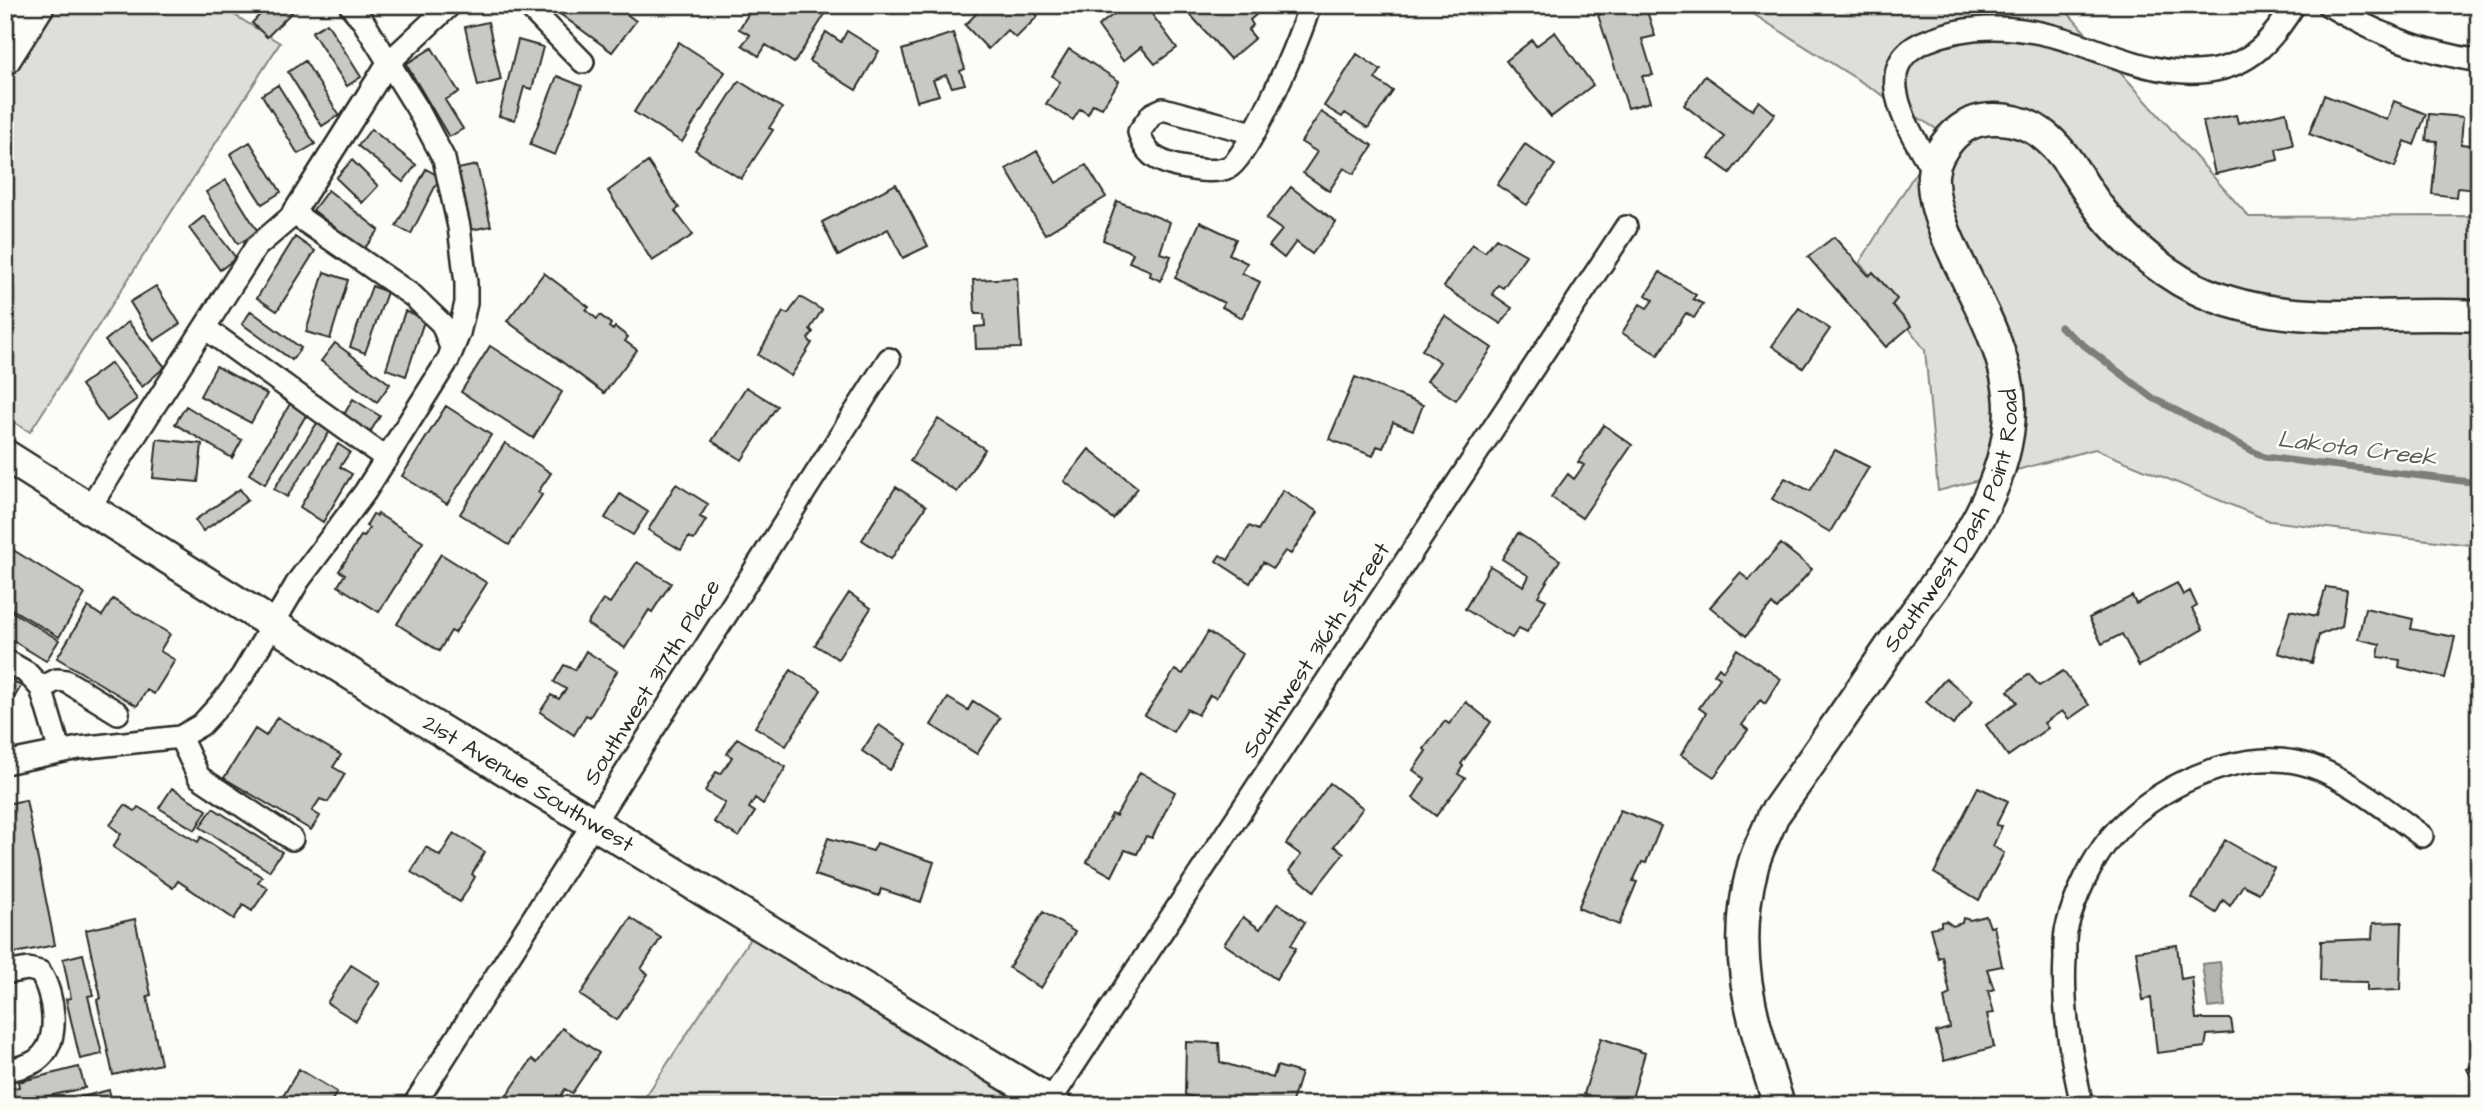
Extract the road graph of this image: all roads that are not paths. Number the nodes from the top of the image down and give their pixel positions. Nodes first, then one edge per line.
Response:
1 (39, 5) edge
2 (350, 5) edge
3 (450, 5) edge
4 (527, 5) edge
5 (1309, 5) edge
6 (2294, 5) edge
7 (2328, 5) edge
8 (5, 59) edge
9 (2479, 61) edge
10 (583, 62) dead end
11 (388, 63) junction
12 (1253, 134) junction
13 (1933, 171) junction
14 (293, 213) junction
15 (1626, 227) dead end
16 (2479, 316) edge
17 (205, 328) junction
18 (452, 350) junction
19 (889, 359) dead end
20 (5, 455) edge
21 (387, 459) junction
22 (89, 508) junction
23 (274, 624) junction
24 (5, 660) edge
25 (41, 688) junction
26 (118, 713) dead end
27 (180, 737) junction
28 (60, 752) junction
29 (5, 763) edge
30 (593, 825) junction
31 (2422, 836) dead end
32 (292, 839) dead end
33 (5, 973) edge
34 (5, 1072) edge
35 (1053, 1103) edge
36 (414, 1105) edge
37 (1779, 1105) edge
38 (2082, 1105) edge

1 - 8 main road
2 - 11 street
3 - 11 street
4 - 10 street
5 - 12 street
6 - 13 street
7 - 9 street
11 - 14 street
11 - 18 street
12 - 12 street
13 - 16 main road
13 - 37 main road, Southwest Dash Point Road
14 - 17 street
14 - 18 street
15 - 35 street, Southwest 316th Street
17 - 21 street
17 - 22 street
18 - 21 street
19 - 30 street, Southwest 317th Place
20 - 22 main road, 21st Avenue Southwest
21 - 23 street
22 - 23 main road, 21st Avenue Southwest
23 - 27 street
23 - 30 main road, 21st Avenue Southwest
24 - 25 street
25 - 26 street
25 - 28 street
27 - 28 street
27 - 32 street
28 - 29 street
30 - 35 main road, 21st Avenue Southwest
30 - 36 street, Southwest 317th Place
31 - 38 street
33 - 34 street

